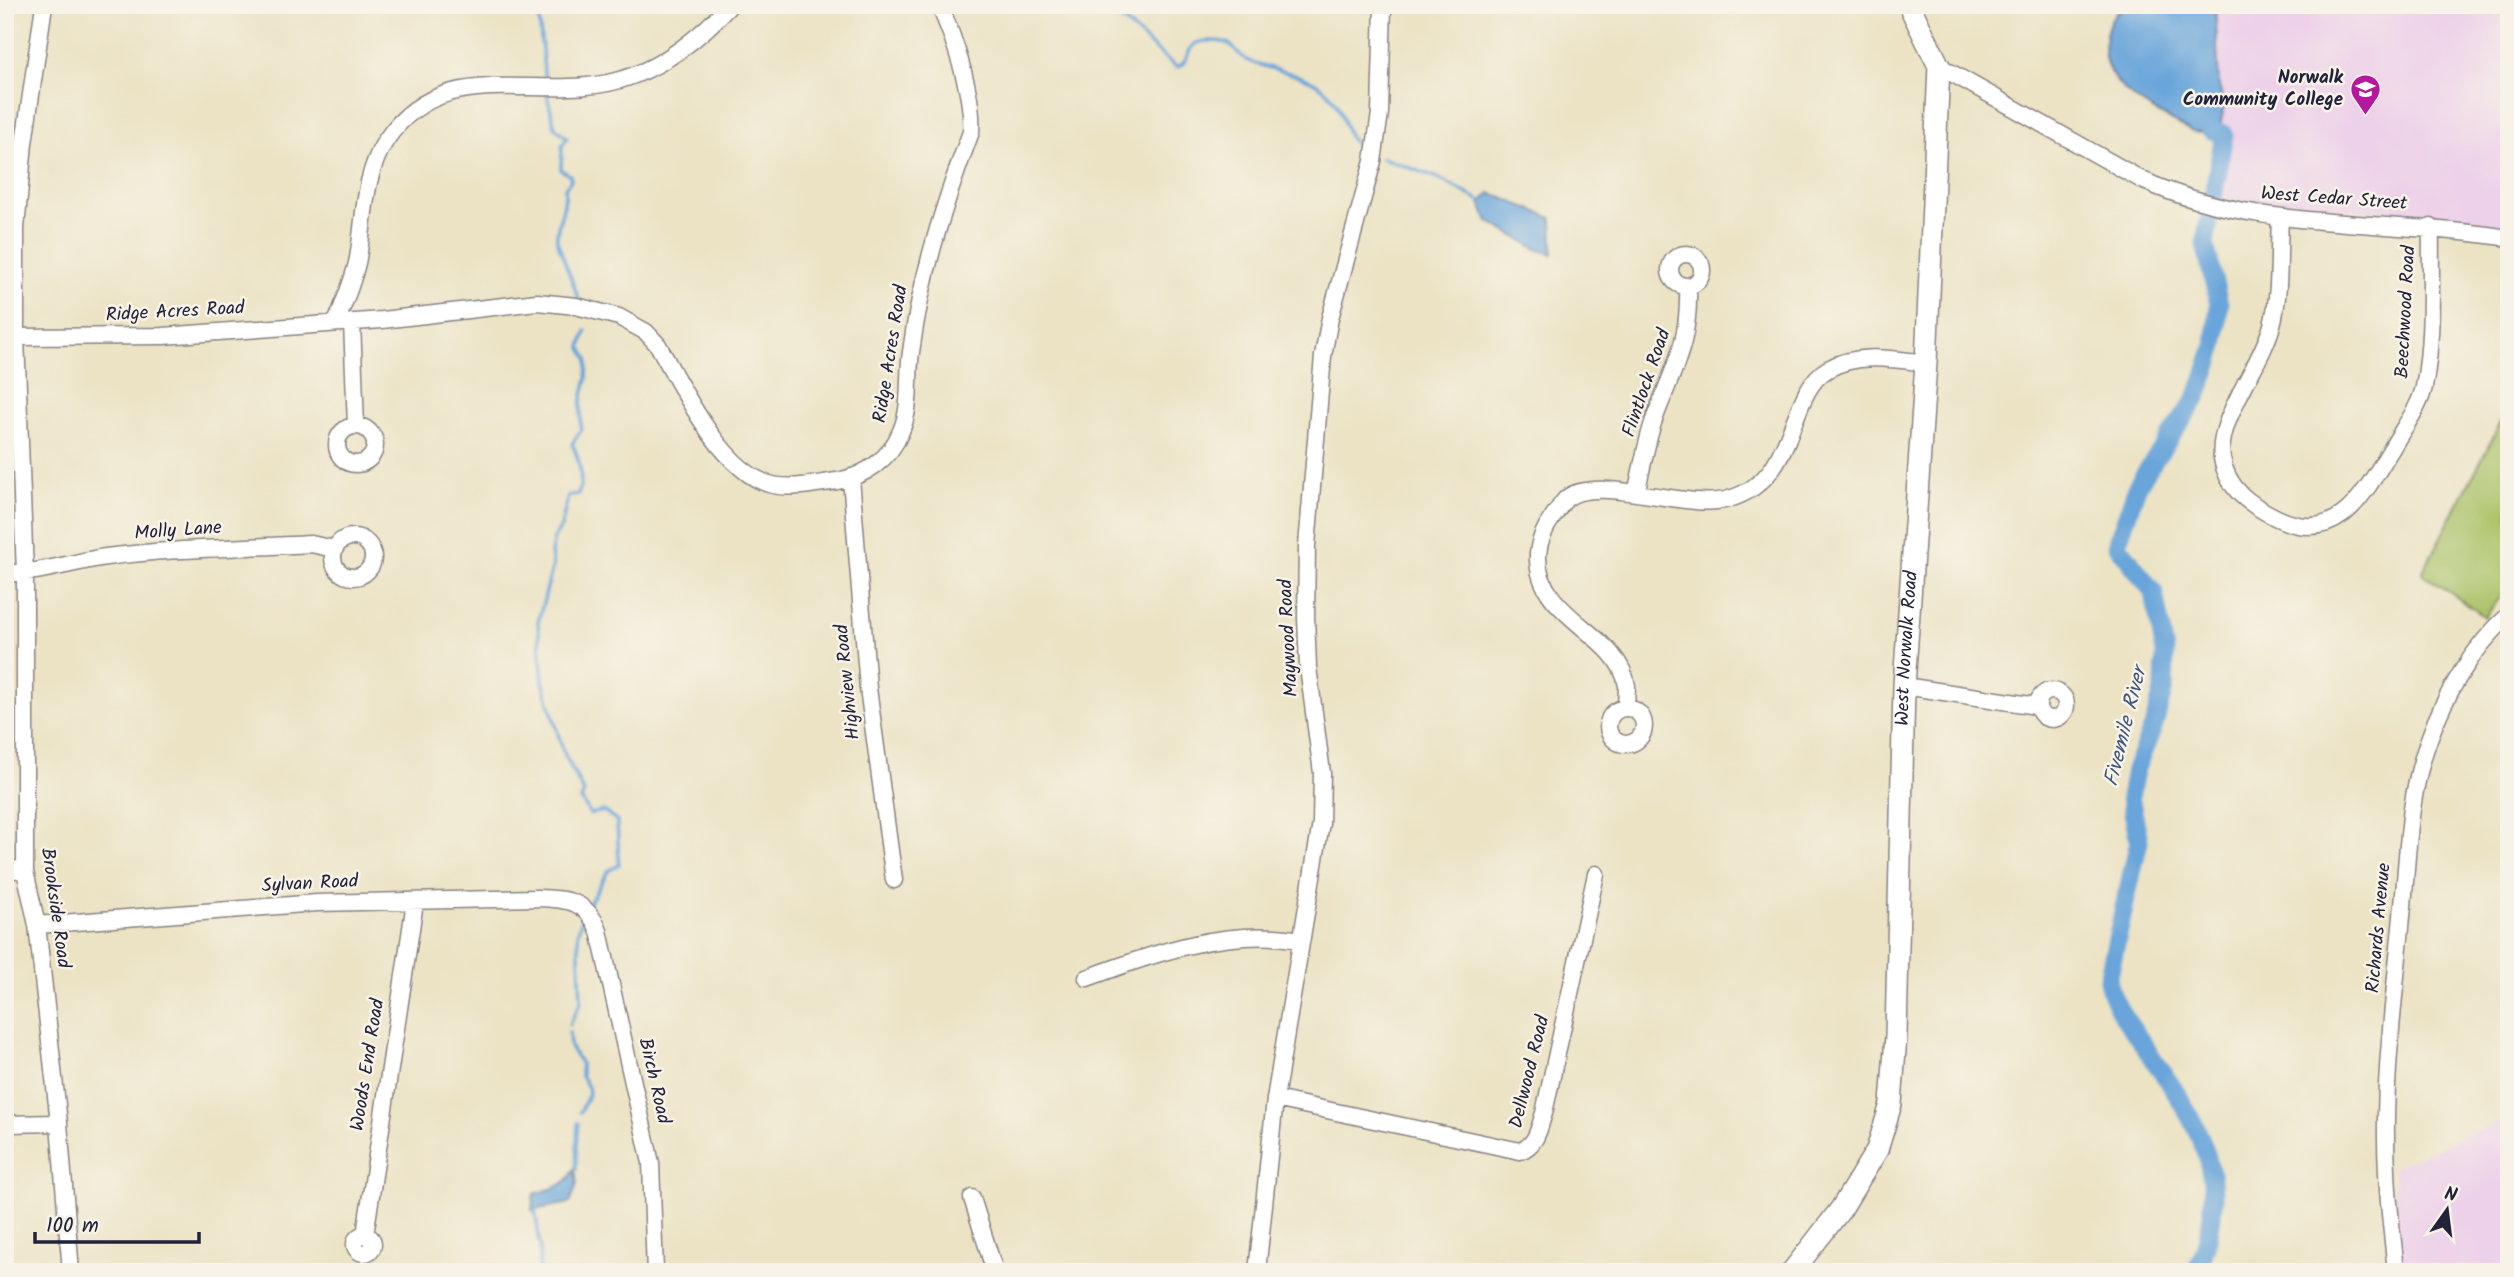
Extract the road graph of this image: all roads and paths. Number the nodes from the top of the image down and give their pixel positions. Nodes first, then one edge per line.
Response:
1 (44, 5) edge
2 (730, 5) edge
3 (939, 5) edge
4 (1383, 5) edge
5 (1909, 5) edge
6 (1940, 66) junction
7 (2280, 219) junction
8 (2431, 227) junction
9 (2509, 238) edge
10 (1688, 286) dead end
11 (344, 323) junction
12 (16, 337) junction
13 (1926, 363) junction
14 (356, 426) dead end
15 (851, 478) junction
16 (1636, 493) junction
17 (334, 549) dead end
18 (5, 573) edge
19 (24, 574) junction
20 (2509, 615) edge
21 (1904, 686) junction
22 (2037, 706) dead end
23 (1626, 708) dead end
24 (5, 868) edge
25 (25, 871) junction
26 (1596, 874) dead end
27 (894, 880) dead end
28 (415, 902) junction
29 (586, 909) joint
30 (37, 925) junction
31 (1300, 940) junction
32 (1087, 978) dead end
33 (1275, 1099) junction
34 (59, 1123) junction
35 (5, 1124) edge
36 (972, 1198) dead end
37 (365, 1235) dead end
38 (71, 1272) edge
39 (655, 1272) edge
40 (995, 1272) edge
41 (1257, 1272) edge
42 (1792, 1272) edge
43 (2396, 1272) edge

1 - 12 street, Brookside Road
2 - 11 street
3 - 15 street, Ridge Acres Road
4 - 31 street, Maywood Road
5 - 6 main road, West Norwalk Road
6 - 7 street, West Cedar Street
6 - 13 main road, West Norwalk Road
7 - 8 street, West Cedar Street
7 - 8 street, Beechwood Road
8 - 9 street, West Cedar Street
10 - 16 street, Flintlock Road
11 - 12 street, Ridge Acres Road
11 - 14 street
11 - 15 street, Ridge Acres Road
12 - 19 street, Brookside Road
13 - 16 street
13 - 21 main road, West Norwalk Road
15 - 27 street, Highview Road
16 - 23 street
17 - 19 street, Molly Lane
18 - 19 street, Molly Lane
19 - 25 street, Brookside Road
20 - 43 street, Richards Avenue
21 - 22 street
21 - 42 main road, West Norwalk Road
24 - 25 street
25 - 30 street, Brookside Road
26 - 33 street, Dellwood Road
28 - 29 street, Sylvan Road
28 - 30 street, Sylvan Road
28 - 37 street, Woods End Road
29 - 39 street, Birch Road
30 - 34 street, Brookside Road
31 - 32 street
31 - 33 street, Maywood Road
33 - 41 street, Maywood Road
34 - 35 street
34 - 38 street, Brookside Road
36 - 40 street

